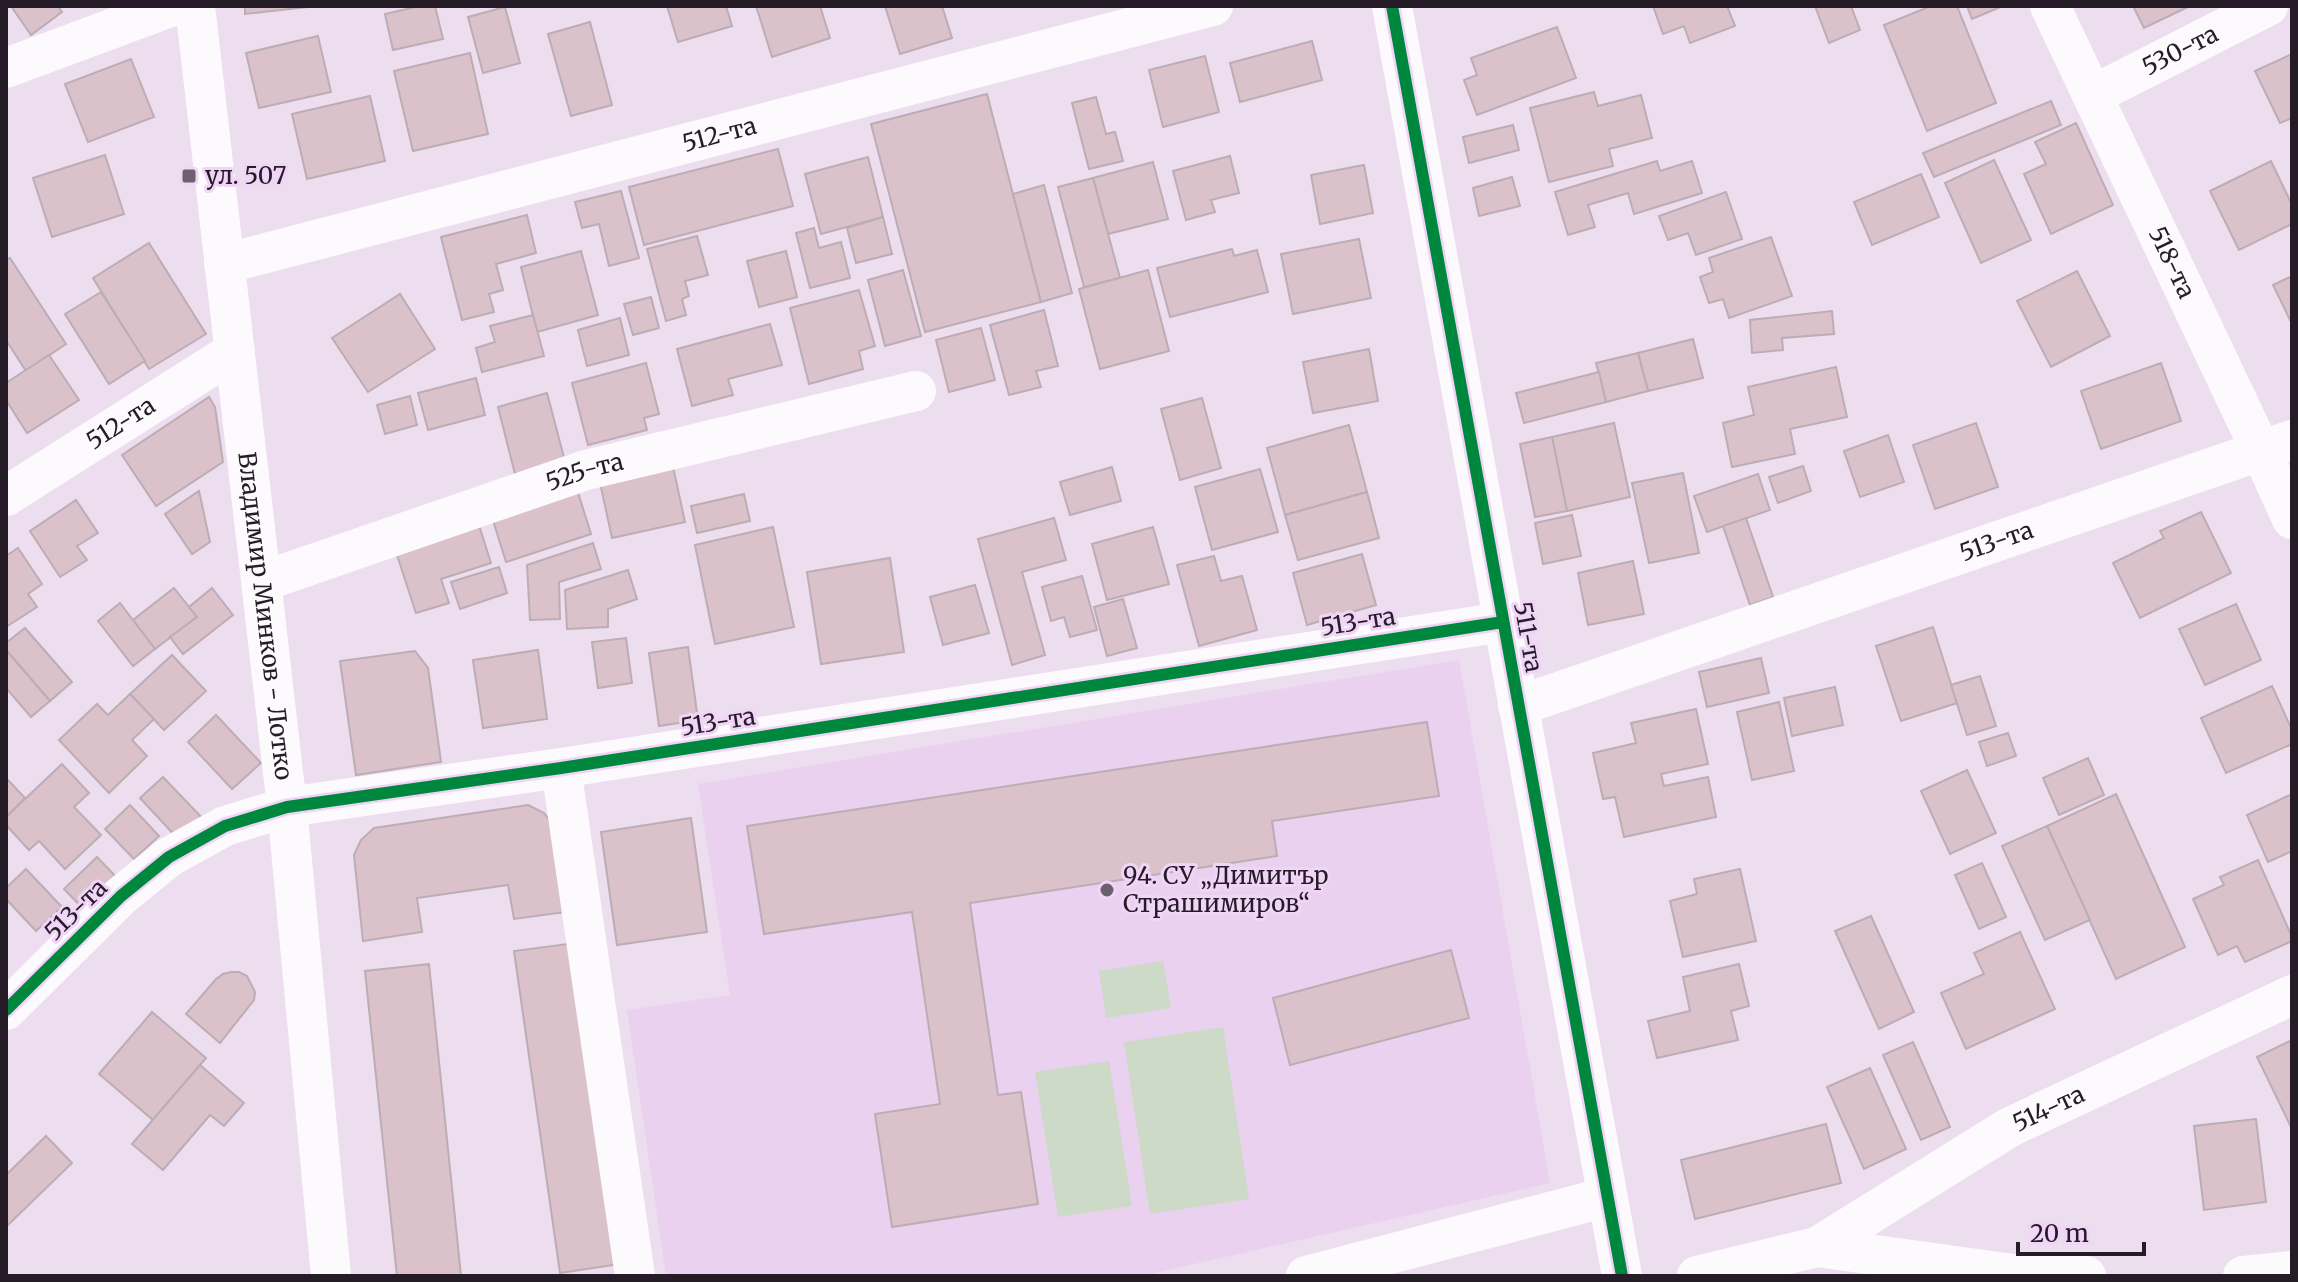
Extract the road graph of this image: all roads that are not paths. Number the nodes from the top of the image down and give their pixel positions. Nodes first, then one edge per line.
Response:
1 (173, 6) edge
2 (195, 6) edge
3 (1213, 6) edge
4 (1392, 6) edge
5 (2050, 6) edge
6 (2268, 6) edge
7 (6, 68) edge
8 (2093, 95) junction
9 (224, 264) junction
10 (235, 351) junction
11 (916, 391) dead end
12 (2277, 445) edge
13 (6, 496) edge
14 (2292, 519) edge
15 (261, 582) junction
16 (1503, 622) junction
17 (1518, 706) junction
18 (561, 768) junction
19 (287, 807) junction
20 (2292, 995) edge
21 (6, 1010) edge
22 (1607, 1197) junction
23 (1817, 1247) junction
24 (2292, 1271) edge
25 (331, 1276) edge
26 (635, 1276) edge
27 (1306, 1276) edge
28 (1622, 1276) edge
29 (1697, 1276) edge
30 (2086, 1276) edge
31 (2243, 1276) edge

1 - 7 street
2 - 9 street, Владимир Минков - Лотко
3 - 9 street, 512-та
4 - 16 street, 511-та
5 - 8 street, 518-та
6 - 8 street, 530-та
8 - 12 street, 518-та
9 - 10 street, Владимир Минков - Лотко
10 - 13 street, 512-та
10 - 15 street, Владимир Минков - Лотко
11 - 15 street, 525-та
12 - 14 street, 518-та
12 - 17 street, 513-та
15 - 19 street, Владимир Минков - Лотко
16 - 17 street, 511-та
16 - 18 street, 513-та
17 - 22 street, 511-та
18 - 19 street, 513-та
18 - 26 street
19 - 21 street, 513-та
19 - 25 street, Владимир Минков - Лотко
20 - 23 street, 514-та
22 - 27 street
22 - 28 street, 511-та
23 - 29 street
23 - 30 street
24 - 31 street

